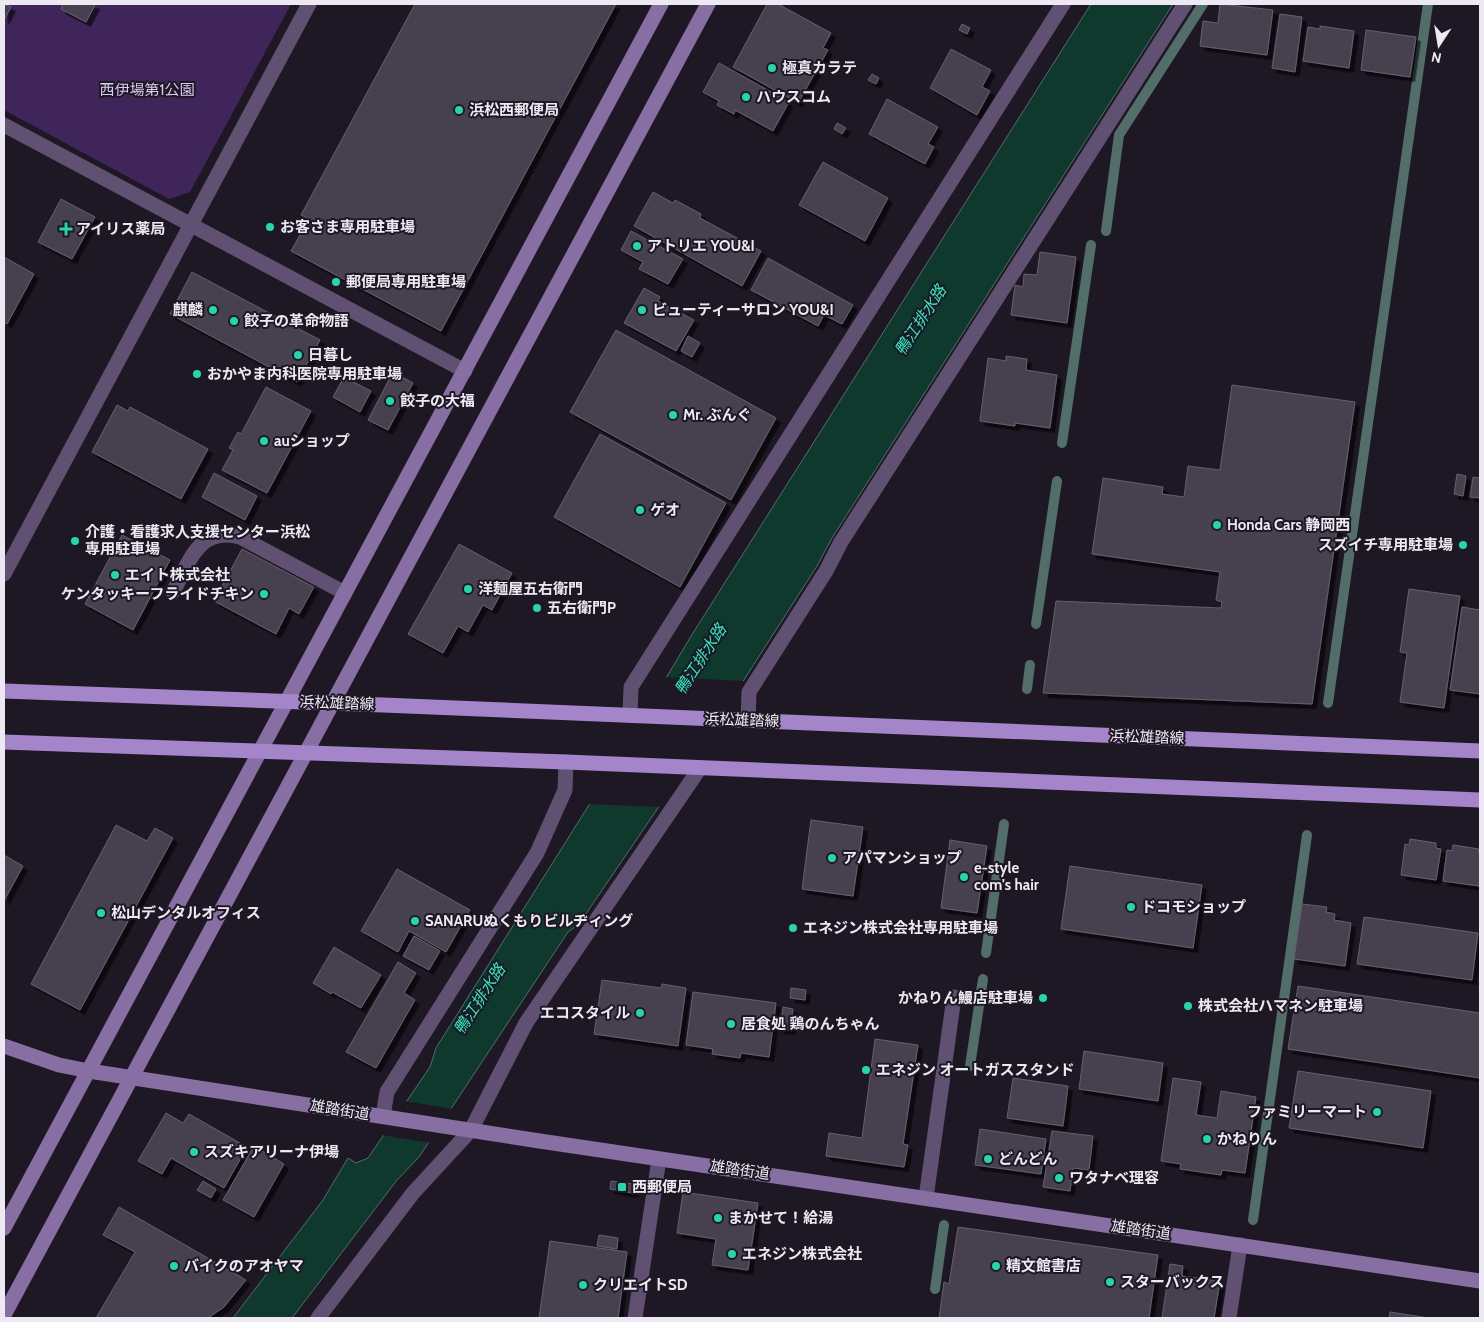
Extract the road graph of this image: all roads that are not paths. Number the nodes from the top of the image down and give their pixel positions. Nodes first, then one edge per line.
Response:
1 (309, 4) edge
2 (662, 4) edge
3 (708, 4) edge
4 (1063, 4) edge
5 (1185, 4) edge
6 (4, 125) edge
7 (191, 225) junction
8 (465, 371) junction
9 (4, 574) edge
10 (173, 592) dead end
11 (345, 593) junction
12 (4, 691) edge
13 (287, 702) junction
14 (333, 703) junction
15 (632, 715) junction
16 (748, 720) junction
17 (4, 742) edge
18 (261, 751) junction
19 (1480, 751) edge
20 (307, 752) junction
21 (566, 762) junction
22 (696, 767) junction
23 (1480, 800) edge
24 (954, 997) dead end
25 (4, 1046) edge
26 (89, 1071) junction
27 (132, 1078) junction
28 (388, 1117) junction
29 (471, 1130) junction
30 (660, 1159) junction
31 (926, 1198) junction
32 (4, 1228) edge
33 (1240, 1245) junction
34 (1480, 1281) edge
35 (4, 1315) edge
36 (318, 1318) edge
37 (635, 1318) edge
38 (1229, 1318) edge

1 - 7 street
2 - 8 street
3 - 14 street
4 - 15 street
5 - 16 street
6 - 7 street
7 - 8 street
7 - 9 street
8 - 11 street
10 - 11 street
11 - 13 street
12 - 13 main road, 浜松雄踏線
13 - 14 main road, 浜松雄踏線
13 - 18 street
14 - 15 main road, 浜松雄踏線
14 - 20 street
15 - 16 main road, 浜松雄踏線
16 - 19 main road, 浜松雄踏線
17 - 18 main road
18 - 20 main road
18 - 26 street
20 - 21 main road
20 - 27 street
21 - 22 main road
21 - 28 street
22 - 23 main road
22 - 29 street
24 - 31 street
25 - 26 street, 雄踏街道
26 - 27 street, 雄踏街道
26 - 32 street
27 - 28 street, 雄踏街道
27 - 35 street
28 - 29 street, 雄踏街道
29 - 30 street, 雄踏街道
29 - 36 street
30 - 31 street, 雄踏街道
30 - 37 street
31 - 33 street, 雄踏街道
33 - 34 street, 雄踏街道
33 - 38 street

